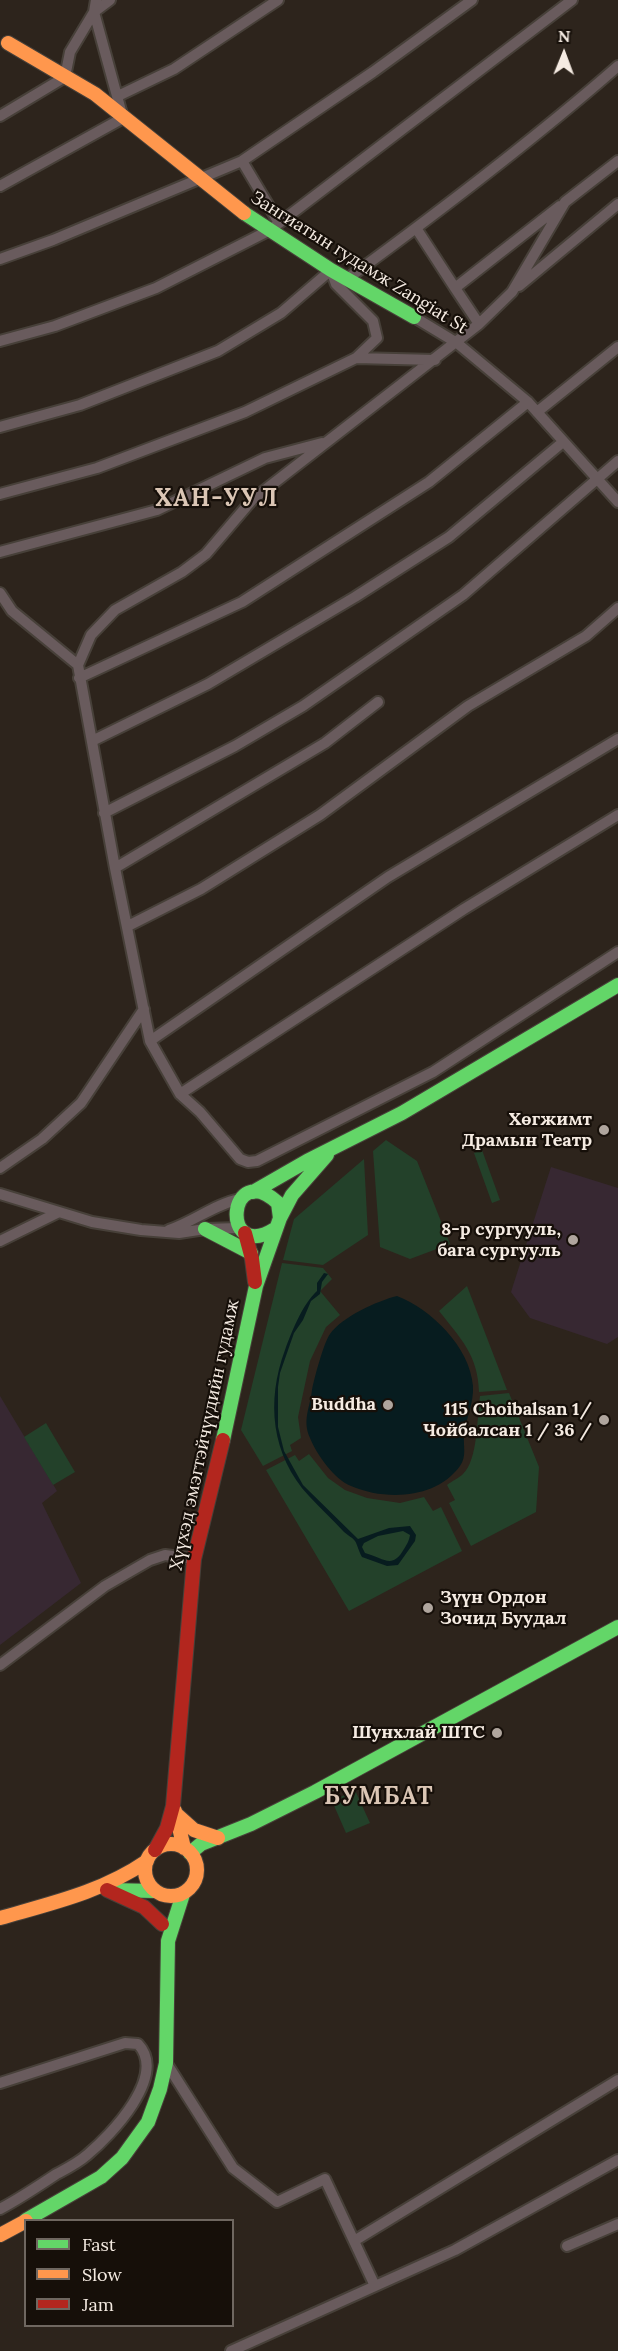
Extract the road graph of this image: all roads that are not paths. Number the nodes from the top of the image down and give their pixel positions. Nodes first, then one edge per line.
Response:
1 (96, 0) edge
2 (110, 0) edge
3 (278, 0) edge
4 (472, 0) edge
5 (572, 0) edge
6 (94, 12) junction
7 (3, 42) edge
8 (618, 66) edge
9 (65, 76) junction
10 (118, 96) junction
11 (0, 116) edge
12 (123, 118) junction
13 (618, 160) edge
14 (242, 161) junction
15 (200, 179) junction
16 (0, 186) edge
17 (565, 202) junction
18 (618, 204) edge
19 (274, 227) junction
20 (416, 228) junction
21 (0, 259) edge
22 (331, 270) junction
23 (347, 279) junction
24 (455, 288) junction
25 (512, 292) junction
26 (414, 316) joint
27 (479, 324) junction
28 (0, 341) edge
29 (457, 343) junction
30 (618, 347) edge
31 (356, 357) junction
32 (435, 360) junction
33 (528, 402) junction
34 (537, 412) junction
35 (0, 427) edge
36 (327, 442) junction
37 (563, 442) junction
38 (618, 461) edge
39 (597, 481) junction
40 (0, 494) edge
41 (618, 502) edge
42 (0, 552) edge
43 (0, 593) edge
44 (618, 608) edge
45 (78, 665) junction
46 (79, 678) junction
47 (378, 702) dead end
48 (618, 740) edge
49 (92, 741) junction
50 (104, 813) junction
51 (618, 815) edge
52 (115, 868) junction
53 (128, 926) junction
54 (618, 952) edge
55 (618, 985) edge
56 (144, 1008) junction
57 (150, 1041) junction
58 (180, 1094) junction
59 (352, 1113) junction
60 (364, 1133) junction
61 (331, 1149) junction
62 (0, 1168) edge
63 (253, 1191) junction
64 (0, 1194) edge
65 (240, 1199) junction
66 (57, 1213) junction
67 (277, 1223) junction
68 (205, 1229) junction
69 (242, 1230) junction
70 (157, 1232) junction
71 (0, 1241) edge
72 (251, 1253) junction
73 (256, 1286) junction
74 (194, 1559) junction
75 (618, 1627) edge
76 (0, 1665) edge
77 (174, 1810) junction
78 (214, 1849) junction
79 (155, 1850) junction
80 (187, 1850) junction
81 (147, 1861) junction
82 (197, 1875) junction
83 (102, 1890) junction
84 (158, 1892) junction
85 (183, 1894) junction
86 (0, 1918) edge
87 (162, 1924) junction
88 (168, 1941) junction
89 (166, 2063) junction
90 (618, 2080) edge
91 (0, 2083) edge
92 (618, 2160) edge
93 (0, 2209) edge
94 (29, 2219) edge
95 (24, 2222) edge
96 (618, 2224) edge
97 (0, 2235) edge
98 (354, 2241) junction
99 (567, 2246) dead end
100 (375, 2286) junction
101 (231, 2351) edge

1 - 6 street
2 - 6 street
3 - 10 street
4 - 14 street
5 - 19 street
6 - 9 street
6 - 10 street
7 - 9 main road, Зангиатын гудамж Zangiat St
8 - 20 street
9 - 11 street
9 - 12 main road, Зангиатын гудамж Zangiat St
10 - 12 street
12 - 15 main road, Зангиатын гудамж Zangiat St
12 - 16 street
13 - 17 street
14 - 15 street
14 - 19 street
15 - 19 main road, Зангиатын гудамж Zangiat St
15 - 21 street
17 - 24 street
17 - 25 street
18 - 25 street
19 - 22 main road, Зангиатын гудамж Zangiat St
19 - 28 street
20 - 23 street
20 - 24 street
22 - 23 main road, Зангиатын гудамж Zangiat St
22 - 31 street
22 - 35 street
23 - 26 main road, Зангиатын гудамж Zangiat St
24 - 27 street
25 - 27 street
26 - 29 street, Зангиатын гудамж Zangiat St
27 - 29 street
29 - 32 street
29 - 33 street, Зангиатын гудамж Zangiat St
30 - 34 street
31 - 32 street
31 - 40 street
32 - 36 street
33 - 34 street, Зангиатын гудамж Zangiat St
33 - 46 street
34 - 37 street, Зангиатын гудамж Zangiat St
36 - 42 street
36 - 45 street
37 - 39 street, Зангиатын гудамж Zangiat St
37 - 49 street
38 - 39 street
39 - 41 street, Зангиатын гудамж Zangiat St
39 - 50 street
43 - 45 street
44 - 53 street
45 - 46 street
46 - 49 street
47 - 52 street
48 - 57 street
49 - 50 street
50 - 52 street
51 - 58 street
52 - 53 street
53 - 56 street
54 - 59 street
55 - 60 main road, Хүүхэд эмэгтэйчүүдийн гудамж
56 - 57 street
56 - 62 street
57 - 58 street
58 - 59 street
59 - 60 street
60 - 61 main road, Хүүхэд эмэгтэйчүүдийн гудамж
61 - 63 main road, Хүүхэд эмэгтэйчүүдийн гудамж
61 - 67 main road, Хүүхэд эмэгтэйчүүдийн гудамж
63 - 65 main road, Хүүхэд эмэгтэйчүүдийн гудамж
63 - 67 main road
64 - 66 street
65 - 69 main road, Хүүхэд эмэгтэйчүүдийн гудамж
65 - 70 street
66 - 70 street
66 - 71 street
67 - 69 main road
67 - 73 main road, Хүүхэд эмэгтэйчүүдийн гудамж
68 - 69 street
68 - 70 street
68 - 72 main road
69 - 72 main road, Хүүхэд эмэгтэйчүүдийн гудамж
72 - 73 main road, Хүүхэд эмэгтэйчүүдийн гудамж
73 - 74 main road, Хүүхэд эмэгтэйчүүдийн гудамж
74 - 76 street
74 - 77 main road, Хүүхэд эмэгтэйчүүдийн гудамж
75 - 78 main road
77 - 78 main road
77 - 79 main road, Хүүхэд эмэгтэйчүүдийн гудамж
77 - 80 main road, Хүүхэд эмэгтэйчүүдийн гудамж
78 - 80 main road
78 - 82 main road
79 - 80 main road
79 - 81 main road
80 - 82 main road
81 - 83 main road
81 - 84 main road
82 - 85 main road
83 - 84 main road
83 - 86 main road
83 - 87 main road
84 - 85 main road
84 - 87 main road
85 - 88 main road
87 - 88 main road
88 - 89 main road
89 - 94 main road
89 - 98 street
90 - 98 street
91 - 93 street
92 - 100 street
95 - 97 main road
96 - 99 street
98 - 100 street
100 - 101 street

